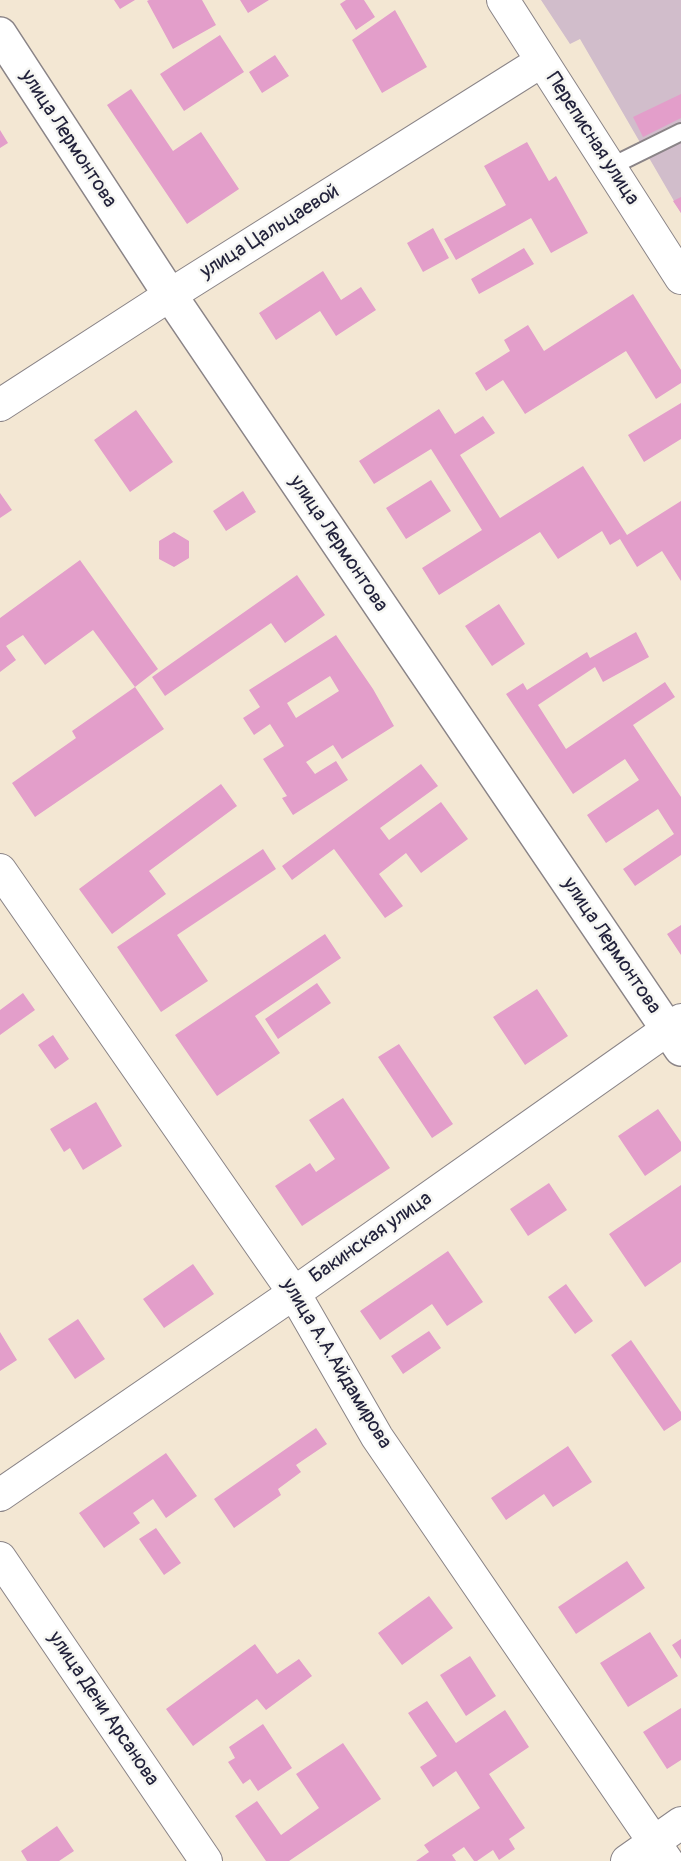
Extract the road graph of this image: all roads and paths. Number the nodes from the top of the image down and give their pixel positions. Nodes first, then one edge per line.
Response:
1 (503, 0) edge
2 (0, 34) edge
3 (542, 61) junction
4 (681, 132) edge
5 (610, 167) junction
6 (679, 272) edge
7 (170, 295) junction
8 (0, 405) edge
9 (0, 871) edge
10 (676, 1033) edge
11 (294, 1293) junction
12 (0, 1495) edge
13 (0, 1558) edge
14 (681, 1823) edge
15 (661, 1851) edge
16 (207, 1861) edge
17 (627, 1861) edge

1 - 3 street, Переписная улица
2 - 7 street, улица Лермонтова
3 - 5 street, Переписная улица
3 - 7 street, улица Цальцаевой
4 - 5 lane
5 - 6 street, Переписная улица
7 - 8 street, улица Цальцаевой
7 - 10 street, улица Лермонтова
9 - 11 street, улица А.А.Айдамирова
10 - 11 street, Бакинская улица
11 - 12 street, Бакинская улица
11 - 15 street, улица А.А.Айдамирова
13 - 16 street, улица Дени Арсанова
14 - 15 street
15 - 17 street

